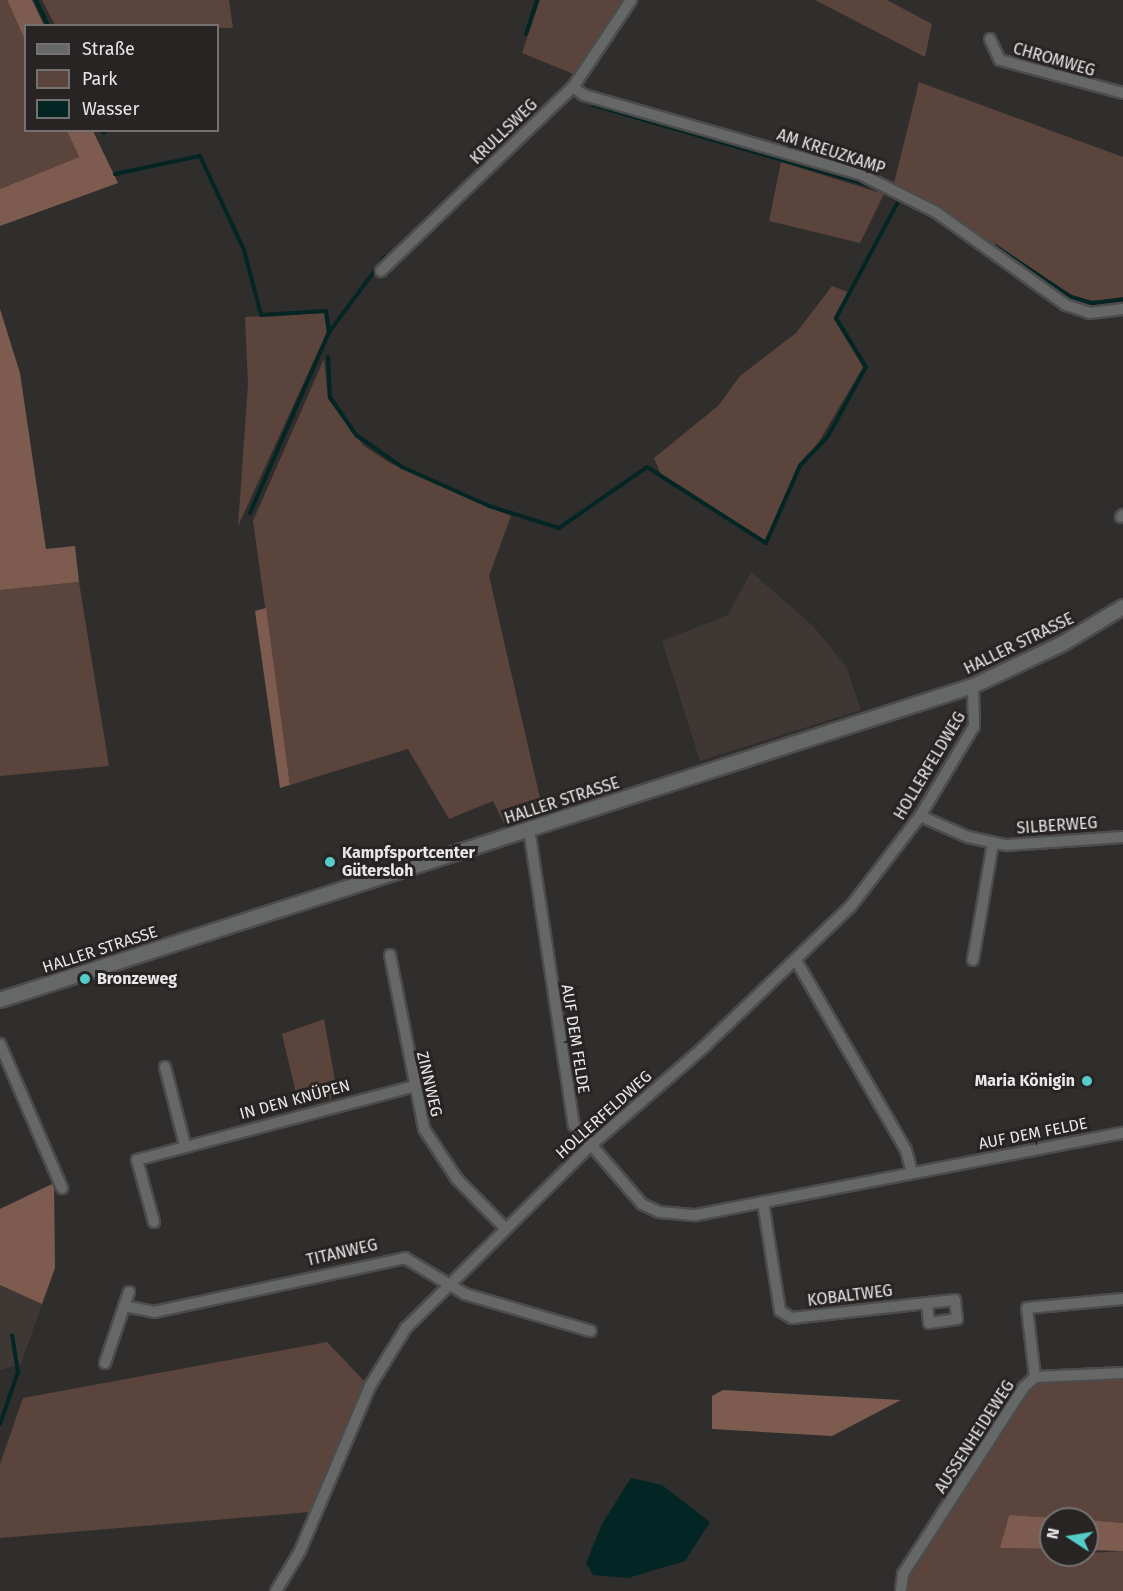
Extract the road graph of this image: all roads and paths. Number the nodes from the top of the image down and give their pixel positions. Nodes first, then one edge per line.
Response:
1 (632, 0) edge
2 (990, 39) dead end
3 (573, 87) junction
4 (1123, 93) edge
5 (381, 271) dead end
6 (1123, 309) edge
7 (1123, 607) edge
8 (973, 686) junction
9 (920, 816) junction
10 (529, 829) junction
11 (1123, 837) edge
12 (993, 843) junction
13 (390, 955) dead end
14 (973, 960) dead end
15 (797, 962) junction
16 (0, 1000) edge
17 (0, 1044) edge
18 (165, 1067) dead end
19 (412, 1087) junction
20 (1123, 1133) edge
21 (185, 1145) junction
22 (589, 1147) junction
23 (912, 1172) junction
24 (62, 1188) dead end
25 (763, 1202) junction
26 (154, 1222) dead end
27 (505, 1228) junction
28 (450, 1283) junction
29 (129, 1292) dead end
30 (1123, 1299) edge
31 (927, 1303) dead end
32 (124, 1306) junction
33 (591, 1331) dead end
34 (105, 1364) dead end
35 (1123, 1373) edge
36 (1035, 1377) junction
37 (276, 1591) edge
38 (901, 1591) edge

1 - 3 street, KRULLSWEG
2 - 4 street, CHROMWEG
3 - 5 street, KRULLSWEG
3 - 6 street, AM KREUZKAMP
7 - 8 street, HALLER STRASSE
8 - 9 street, HOLLERFELDWEG
8 - 10 street, HALLER STRASSE
9 - 12 street, SILBERWEG
9 - 15 street, HOLLERFELDWEG
10 - 16 street, HALLER STRASSE
10 - 22 street, AUF DEM FELDE
11 - 12 street, SILBERWEG
12 - 14 street
13 - 19 street, ZINNWEG
15 - 22 street, HOLLERFELDWEG
15 - 23 street
17 - 24 street
18 - 21 street
19 - 21 street, IN DEN KNÜPEN
19 - 27 street, ZINNWEG
20 - 23 street, AUF DEM FELDE
21 - 26 street, IN DEN KNÜPEN
22 - 25 street, AUF DEM FELDE
22 - 27 street, HOLLERFELDWEG
23 - 25 street, AUF DEM FELDE
25 - 31 street, KOBALTWEG
27 - 28 street, HOLLERFELDWEG
28 - 32 street, TITANWEG
28 - 33 street, TITANWEG
28 - 37 street, HOLLERFELDWEG
29 - 32 street
30 - 36 street
32 - 34 street
35 - 36 street, AUSSENHEIDEWEG
36 - 38 street, AUSSENHEIDEWEG

